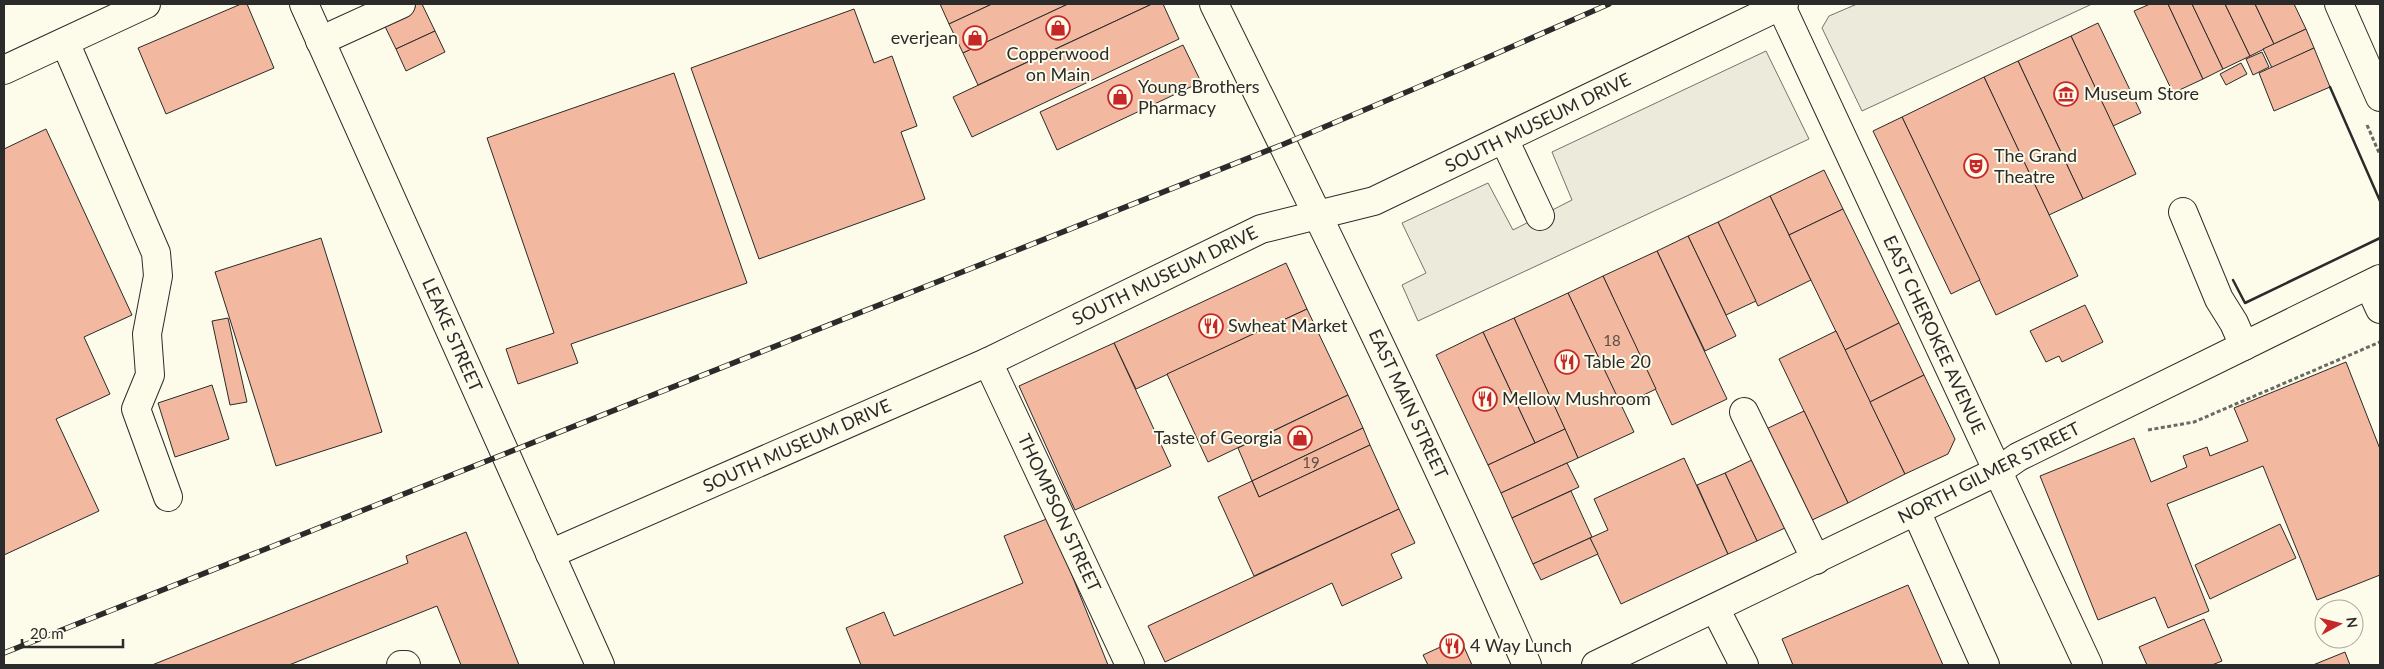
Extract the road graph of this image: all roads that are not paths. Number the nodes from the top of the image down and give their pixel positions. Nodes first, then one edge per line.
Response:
1 (146, 4) edge
2 (304, 4) edge
3 (401, 4) edge
4 (1214, 4) edge
5 (1781, 4) edge
6 (2339, 4) edge
7 (2347, 4) edge
8 (320, 41) junction
9 (65, 42) junction
10 (4, 70) edge
11 (2380, 77) edge
12 (2380, 97) edge
13 (1504, 139) junction
14 (2183, 212) dead end
15 (1319, 215) junction
16 (1540, 216) dead end
17 (2377, 291) edge
18 (2244, 346) junction
19 (988, 362) junction
20 (1744, 412) dead end
21 (1998, 471) junction
22 (168, 497) dead end
23 (1916, 511) junction
24 (550, 554) junction
25 (1816, 560) junction
26 (1715, 608) junction
27 (401, 665) edge
28 (406, 665) edge
29 (600, 665) edge
30 (1130, 665) edge
31 (1527, 665) edge
32 (1596, 665) edge
33 (1744, 665) edge
34 (1985, 665) edge
35 (2088, 665) edge

1 - 9 street
2 - 8 street, LEAKE STREET
3 - 8 street
4 - 15 street, EAST MAIN STREET
5 - 13 street, SOUTH MUSEUM DRIVE
5 - 21 street, EAST CHEROKEE AVENUE
6 - 12 street
7 - 11 street
8 - 24 street, LEAKE STREET
9 - 10 street
9 - 22 street
13 - 15 street, SOUTH MUSEUM DRIVE
13 - 16 street
14 - 18 street
15 - 19 street, SOUTH MUSEUM DRIVE
15 - 31 street, EAST MAIN STREET
17 - 18 street, NORTH GILMER STREET
18 - 21 street, NORTH GILMER STREET
19 - 24 street, SOUTH MUSEUM DRIVE
19 - 30 street, THOMPSON STREET
20 - 25 street
21 - 23 street, NORTH GILMER STREET
21 - 35 street, EAST CHEROKEE AVENUE
23 - 25 street, NORTH GILMER STREET
23 - 34 street
24 - 29 street, LEAKE STREET
25 - 26 street, NORTH GILMER STREET
26 - 32 street, NORTH GILMER STREET
26 - 33 street
27 - 28 street

